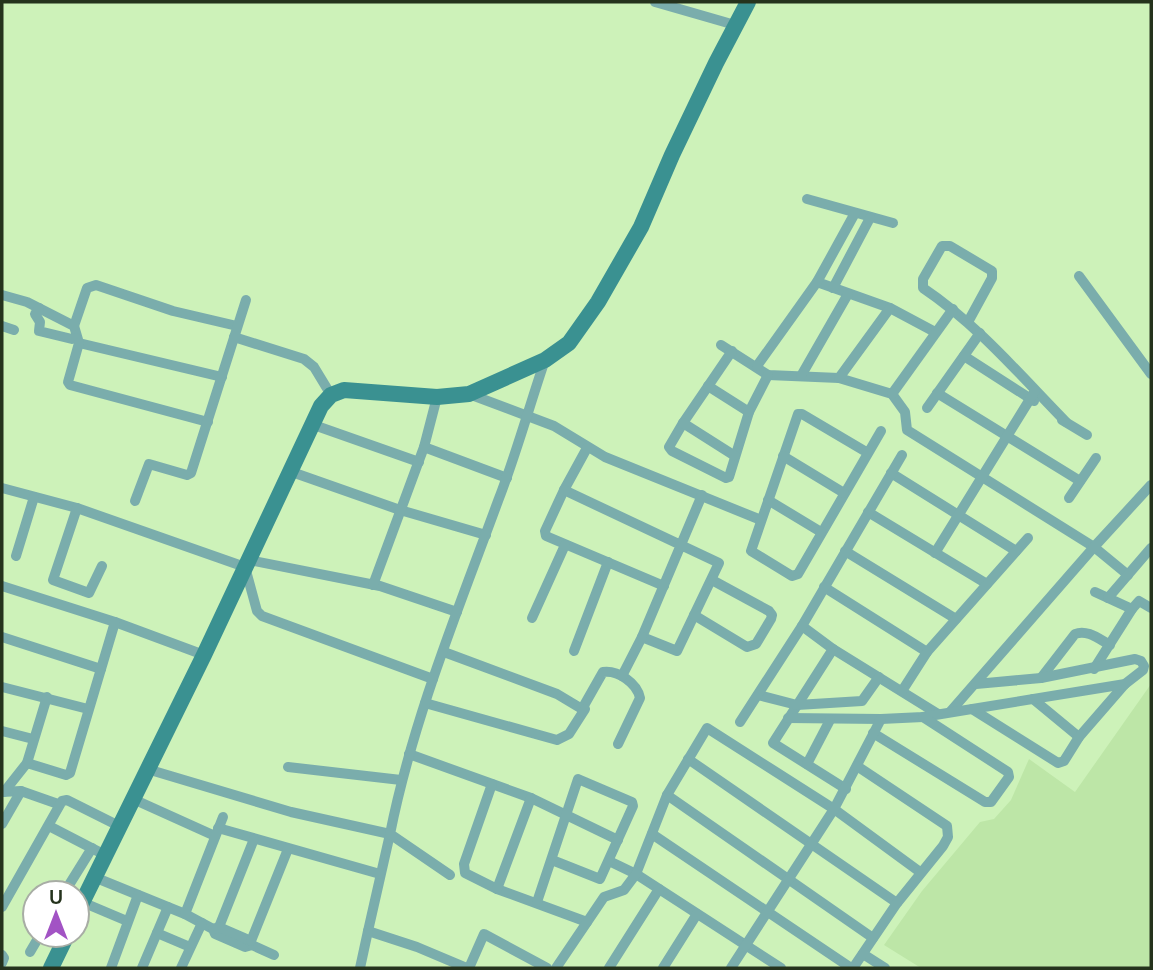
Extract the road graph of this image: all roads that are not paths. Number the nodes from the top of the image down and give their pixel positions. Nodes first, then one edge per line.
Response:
1 (655, 2) edge
2 (748, 2) edge
3 (735, 25) junction
4 (807, 199) dead end
5 (855, 213) junction
6 (870, 218) junction
7 (893, 223) dead end
8 (1079, 276) dead end
9 (817, 282) junction
10 (833, 288) junction
11 (848, 294) junction
12 (2, 295) edge
13 (246, 300) dead end
14 (38, 308) junction
15 (890, 308) junction
16 (953, 309) junction
17 (968, 322) junction
18 (2, 326) edge
19 (14, 330) dead end
20 (235, 331) junction
21 (935, 332) junction
22 (980, 333) junction
23 (77, 336) junction
24 (721, 345) dead end
25 (732, 351) junction
26 (964, 356) junction
27 (545, 360) junction
28 (757, 366) junction
29 (1151, 374) edge
30 (768, 375) junction
31 (801, 376) junction
32 (222, 377) junction
33 (839, 378) junction
34 (708, 386) junction
35 (937, 393) junction
36 (469, 394) junction
37 (892, 394) junction
38 (331, 395) junction
39 (1033, 395) junction
40 (437, 397) junction
41 (927, 408) dead end
42 (750, 412) junction
43 (527, 415) junction
44 (208, 422) junction
45 (683, 422) junction
46 (312, 424) junction
47 (881, 431) dead end
48 (1087, 435) dead end
49 (1007, 436) junction
50 (424, 447) junction
51 (587, 448) junction
52 (868, 453) junction
53 (901, 455) dead end
54 (735, 456) junction
55 (783, 456) junction
56 (1096, 458) dead end
57 (419, 462) junction
58 (289, 471) junction
59 (891, 473) junction
60 (983, 476) junction
61 (507, 478) junction
62 (1080, 481) junction
63 (1151, 485) edge
64 (2, 488) edge
65 (564, 490) junction
66 (844, 493) junction
67 (702, 495) junction
68 (34, 497) junction
69 (1069, 498) dead end
70 (768, 500) junction
71 (135, 501) dead end
72 (77, 508) junction
73 (400, 510) junction
74 (868, 512) junction
75 (958, 515) junction
76 (761, 520) junction
77 (821, 532) junction
78 (486, 535) junction
79 (1028, 538) dead end
80 (681, 543) junction
81 (565, 545) junction
82 (1094, 547) junction
83 (1151, 548) edge
84 (845, 551) junction
85 (1016, 551) junction
86 (935, 552) junction
87 (16, 556) dead end
88 (608, 562) junction
89 (247, 564) junction
90 (102, 566) dead end
91 (1128, 575) junction
92 (712, 580) junction
93 (987, 584) junction
94 (373, 585) junction
95 (2, 586) edge
96 (664, 586) junction
97 (824, 587) junction
98 (1095, 592) dead end
99 (1108, 598) junction
100 (1151, 608) edge
101 (1132, 609) junction
102 (457, 612) junction
103 (694, 615) junction
104 (532, 618) dead end
105 (956, 620) junction
106 (115, 622) junction
107 (802, 626) junction
108 (2, 637) edge
109 (642, 637) junction
110 (1110, 645) junction
111 (833, 649) junction
112 (574, 651) dead end
113 (444, 652) junction
114 (927, 652) junction
115 (204, 655) junction
116 (101, 669) junction
117 (1094, 669) junction
118 (622, 676) junction
119 (879, 677) junction
120 (1041, 678) junction
121 (433, 679) junction
122 (976, 684) junction
123 (1125, 684) junction
124 (2, 687) edge
125 (902, 691) junction
126 (758, 695) junction
127 (47, 697) junction
128 (1033, 699) junction
129 (425, 703) junction
130 (797, 705) junction
131 (88, 709) junction
132 (584, 709) junction
133 (972, 709) junction
134 (950, 712) junction
135 (938, 714) junction
136 (923, 717) junction
137 (788, 718) junction
138 (881, 719) junction
139 (830, 720) junction
140 (740, 722) dead end
141 (2, 731) edge
142 (873, 733) junction
143 (1079, 737) junction
144 (33, 739) junction
145 (618, 744) dead end
146 (409, 754) junction
147 (688, 759) junction
148 (27, 763) junction
149 (807, 764) junction
150 (857, 766) junction
151 (288, 767) dead end
152 (147, 769) junction
153 (401, 780) junction
154 (492, 784) junction
155 (846, 789) junction
156 (21, 791) junction
157 (3, 792) edge
158 (667, 794) junction
159 (531, 798) junction
160 (132, 799) junction
161 (58, 804) junction
162 (834, 809) junction
163 (566, 816) junction
164 (2, 824) edge
165 (48, 826) junction
166 (120, 826) junction
167 (218, 827) junction
168 (390, 834) junction
169 (652, 834) junction
170 (254, 839) junction
171 (618, 840) junction
172 (813, 843) junction
173 (288, 849) junction
174 (98, 852) junction
175 (552, 860) junction
176 (609, 861) junction
177 (920, 872) junction
178 (380, 874) junction
179 (636, 874) junction
180 (450, 875) dead end
181 (94, 877) junction
182 (790, 878) junction
183 (76, 879) edge
184 (91, 883) edge
185 (497, 889) junction
186 (659, 889) junction
187 (138, 895) junction
188 (537, 902) junction
189 (897, 903) junction
190 (169, 907) junction
191 (2, 908) edge
192 (91, 910) edge
193 (768, 911) junction
194 (185, 914) junction
195 (697, 914) junction
196 (127, 921) junction
197 (587, 922) junction
198 (202, 923) junction
199 (216, 928) junction
200 (368, 931) junction
201 (157, 933) junction
202 (873, 938) junction
203 (251, 943) junction
204 (745, 945) junction
205 (190, 947) junction
206 (32, 949) edge
207 (60, 949) edge
208 (30, 952) dead end
209 (863, 954) junction
210 (2, 955) edge
211 (274, 955) dead end
212 (2, 963) edge
213 (182, 965) edge
214 (463, 967) edge
215 (51, 968) edge
216 (111, 968) edge
217 (142, 968) edge
218 (195, 968) edge
219 (360, 968) edge
220 (555, 968) edge
221 (609, 968) edge
222 (663, 968) edge
223 (731, 968) edge
224 (781, 968) edge
225 (852, 968) edge
226 (884, 968) edge

1 - 3 street
2 - 3 main road
3 - 27 main road
4 - 5 street
5 - 6 street
5 - 9 street
6 - 7 street
6 - 10 street
8 - 29 street
9 - 10 street
9 - 28 street
10 - 11 street
11 - 15 street
11 - 31 street
12 - 14 street
13 - 20 street
14 - 23 street
14 - 23 street
15 - 21 street
15 - 33 street
16 - 17 street
16 - 17 street
16 - 21 street
17 - 22 street
18 - 19 street
20 - 23 street
20 - 32 street
20 - 38 street
21 - 37 street
22 - 26 street
22 - 39 street
23 - 32 street
23 - 44 street
24 - 25 street
25 - 28 street
25 - 34 street
26 - 35 street
26 - 39 street
27 - 36 main road
27 - 43 street
28 - 30 street
30 - 31 street
30 - 42 street
31 - 33 street
32 - 44 street
33 - 37 street
34 - 42 street
34 - 45 street
35 - 41 street
35 - 49 street
36 - 40 main road
36 - 43 street
37 - 60 street
38 - 40 main road
38 - 46 main road
39 - 48 street
39 - 49 street
40 - 50 street
42 - 54 street
43 - 51 street
43 - 61 street
44 - 71 street
45 - 54 street
45 - 54 street
46 - 57 street
46 - 58 main road
47 - 52 street
49 - 60 street
49 - 62 street
50 - 57 street
50 - 61 street
51 - 65 street
51 - 67 street
52 - 55 street
52 - 66 street
53 - 59 street
55 - 66 street
55 - 70 street
56 - 62 street
57 - 73 street
58 - 73 street
58 - 89 main road
59 - 74 street
59 - 75 street
60 - 75 street
60 - 82 street
61 - 78 street
62 - 69 street
63 - 82 street
64 - 68 street
65 - 80 street
65 - 81 street
66 - 77 street
67 - 76 street
67 - 80 street
68 - 72 street
68 - 87 street
70 - 76 street
70 - 77 street
72 - 89 street
72 - 90 street
73 - 78 street
73 - 94 street
74 - 84 street
74 - 86 street
75 - 85 street
75 - 86 street
76 - 77 street
78 - 102 street
79 - 85 street
80 - 92 street
80 - 96 street
81 - 88 street
81 - 104 street
82 - 91 street
82 - 122 street
83 - 91 street
84 - 97 street
84 - 105 street
85 - 93 street
86 - 93 street
88 - 96 street
88 - 112 street
89 - 94 street
89 - 115 main road
89 - 121 street
91 - 99 street
92 - 103 street
92 - 103 street
93 - 105 street
94 - 102 street
95 - 106 street
96 - 109 street
97 - 107 street
97 - 114 street
98 - 99 street
99 - 101 street
100 - 101 street
101 - 110 street
102 - 113 street
103 - 109 street
105 - 114 street
106 - 115 street
106 - 116 street
107 - 111 street
107 - 126 street
108 - 116 street
109 - 118 street
110 - 117 street
110 - 120 street
111 - 119 street
111 - 130 street
113 - 121 street
113 - 132 street
114 - 125 street
115 - 152 main road
116 - 131 street
117 - 120 street
117 - 123 street
118 - 132 street
118 - 145 street
119 - 125 street
119 - 130 street
120 - 122 street
121 - 129 street
122 - 134 street
123 - 128 street
123 - 143 street
124 - 127 street
125 - 135 street
126 - 130 street
126 - 140 street
127 - 131 street
127 - 144 street
128 - 133 street
128 - 143 street
129 - 132 street
129 - 146 street
130 - 137 street
131 - 148 street
133 - 134 street
133 - 143 street
134 - 135 street
135 - 136 street
136 - 138 street
136 - 142 street
137 - 139 street
137 - 149 street
138 - 139 street
138 - 142 street
139 - 149 street
141 - 144 street
142 - 150 street
144 - 148 street
146 - 153 street
146 - 154 street
147 - 158 street
147 - 162 street
147 - 172 street
148 - 157 street
149 - 155 street
150 - 155 street
150 - 177 street
151 - 153 street
152 - 160 main road
152 - 168 street
153 - 168 street
154 - 159 street
154 - 185 street
155 - 162 street
156 - 157 street
156 - 161 street
156 - 164 street
158 - 169 street
158 - 182 street
159 - 163 street
159 - 185 street
160 - 166 main road
160 - 167 street
161 - 165 street
161 - 166 street
162 - 172 street
162 - 177 street
163 - 171 street
163 - 171 street
163 - 175 street
165 - 174 street
165 - 191 street
166 - 174 main road
167 - 170 street
167 - 194 street
168 - 178 street
168 - 180 street
169 - 179 street
169 - 193 street
170 - 173 street
170 - 199 street
171 - 176 street
172 - 182 street
172 - 189 street
173 - 178 street
173 - 203 street
174 - 181 main road
174 - 183 street
175 - 176 street
175 - 188 street
176 - 179 street
177 - 189 street
178 - 200 street
179 - 186 street
179 - 197 street
181 - 184 main road
181 - 187 street
182 - 193 street
182 - 202 street
185 - 188 street
186 - 195 street
186 - 221 street
187 - 190 street
187 - 196 street
188 - 197 street
189 - 202 street
190 - 194 street
190 - 201 street
192 - 196 street
193 - 204 street
193 - 225 street
194 - 198 street
195 - 204 street
195 - 222 street
196 - 216 street
197 - 220 street
198 - 199 street
198 - 205 street
199 - 203 street
200 - 214 street
200 - 219 street
201 - 205 street
201 - 217 street
202 - 209 street
203 - 211 street
204 - 223 street
204 - 224 street
205 - 213 street
206 - 208 street
207 - 215 main road
209 - 225 street
209 - 226 street
210 - 212 street
213 - 218 street
214 - 220 street

